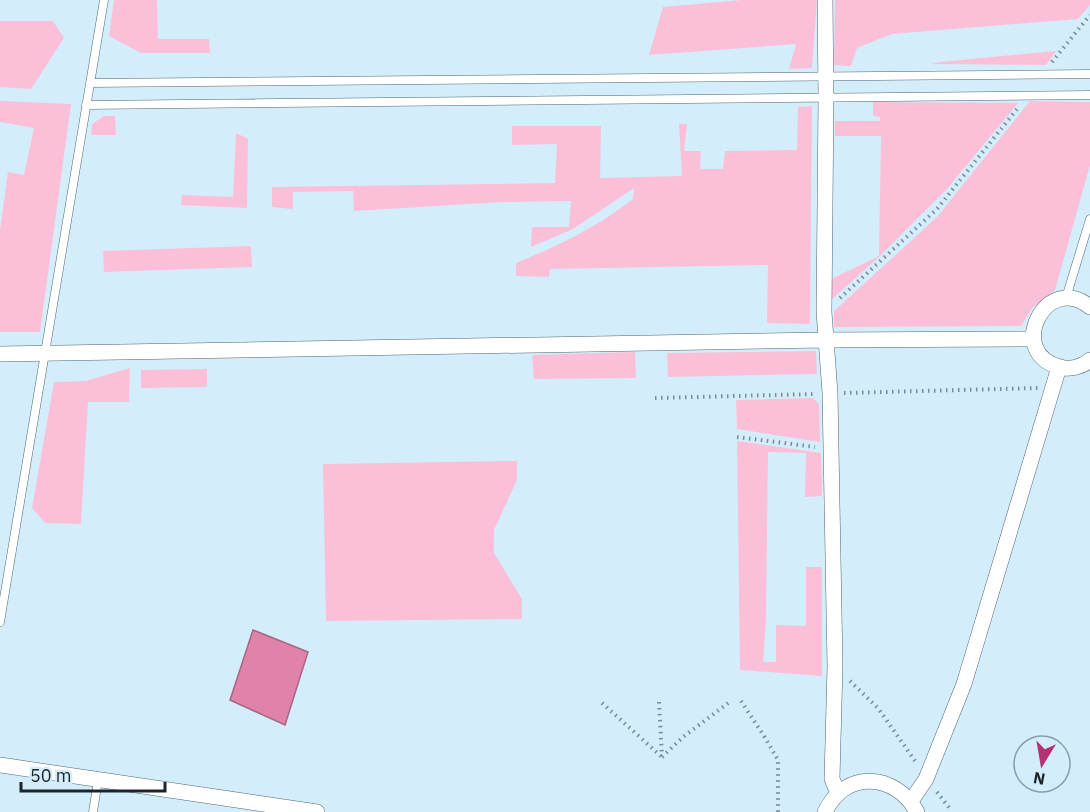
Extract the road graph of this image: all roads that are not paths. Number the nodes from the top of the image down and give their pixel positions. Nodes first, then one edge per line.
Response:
1 (104, 0) edge
2 (825, 0) edge
3 (1090, 74) edge
4 (826, 77) junction
5 (90, 83) junction
6 (1090, 95) edge
7 (826, 98) junction
8 (86, 105) junction
9 (1090, 219) edge
10 (1066, 298) junction
11 (1089, 303) edge
12 (1033, 339) junction
13 (825, 340) junction
14 (46, 353) junction
15 (0, 354) edge
16 (1090, 360) edge
17 (1059, 367) junction
18 (0, 622) edge
19 (0, 765) edge
20 (98, 780) junction
21 (838, 793) junction
22 (914, 807) edge
23 (93, 812) edge
24 (317, 812) edge
25 (825, 812) edge

1 - 5 lane
2 - 4 street
3 - 4 lane
4 - 5 lane
4 - 7 street
5 - 8 lane
6 - 7 lane
7 - 8 lane
7 - 13 street
8 - 14 lane
9 - 10 lane
10 - 11 street
10 - 12 street
12 - 13 street
12 - 17 street
13 - 14 street
13 - 21 street
14 - 15 street
14 - 18 lane
16 - 17 street
17 - 22 street
19 - 20 street
20 - 23 lane
20 - 24 street
21 - 22 street
21 - 25 street

